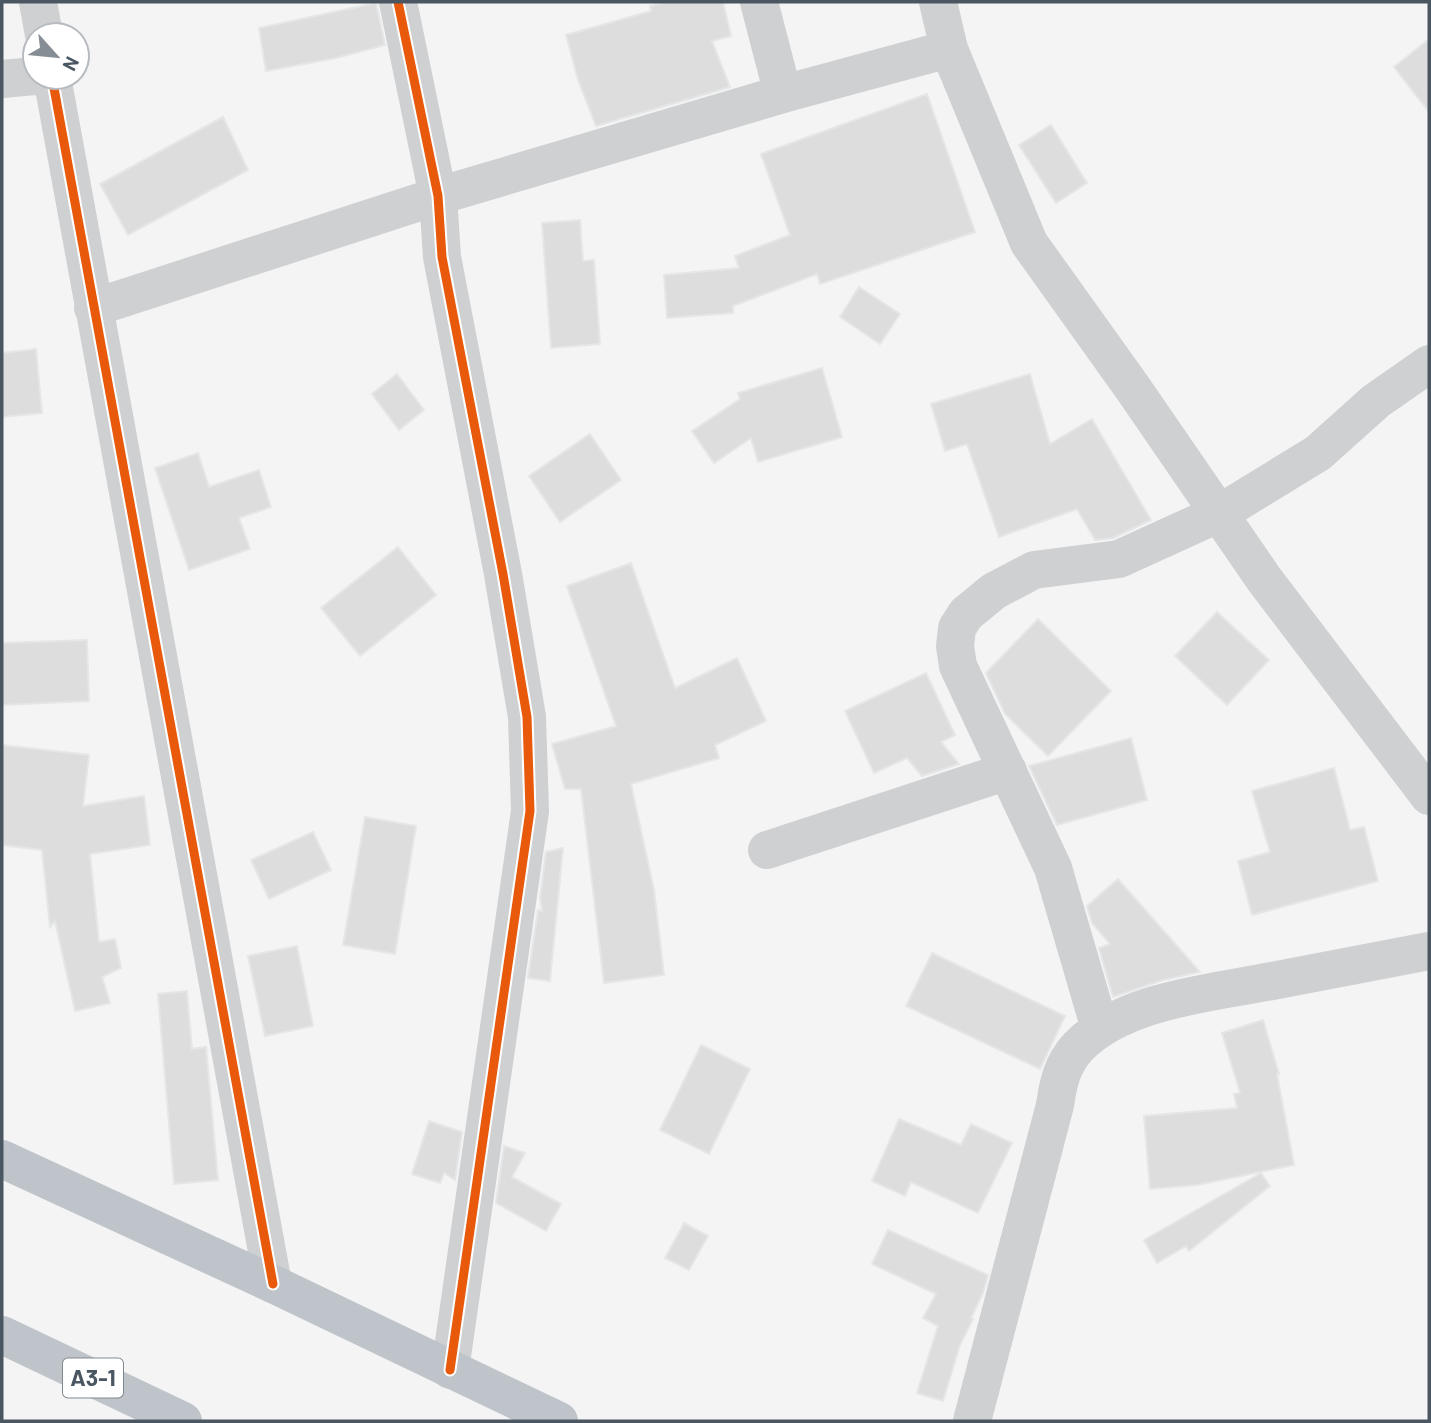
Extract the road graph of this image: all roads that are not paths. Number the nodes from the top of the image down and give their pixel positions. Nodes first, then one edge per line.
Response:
1 (38, 2) edge
2 (398, 2) edge
3 (759, 2) edge
4 (938, 2) edge
5 (41, 21) edge
6 (949, 49) junction
7 (21, 77) edge
8 (2, 79) edge
9 (54, 91) edge
10 (783, 94) junction
11 (438, 196) junction
12 (93, 308) junction
13 (1429, 365) edge
14 (1220, 513) junction
15 (1008, 771) junction
16 (1429, 796) edge
17 (767, 850) dead end
18 (1429, 951) edge
19 (1100, 1029) junction
20 (2, 1159) edge
21 (273, 1284) junction
22 (2, 1335) edge
23 (450, 1370) junction
24 (183, 1421) edge
25 (559, 1421) edge
26 (972, 1421) edge

1 - 5 street
2 - 11 street
3 - 10 street
4 - 6 street
6 - 10 street
6 - 14 street
7 - 8 street
9 - 12 street
10 - 11 street
11 - 12 street
11 - 23 street
12 - 21 street
13 - 14 street
14 - 15 street
14 - 16 street
15 - 17 street
15 - 19 street
18 - 19 street
19 - 26 street
20 - 21 highway
21 - 23 highway
22 - 24 highway, A3-1
23 - 25 highway

